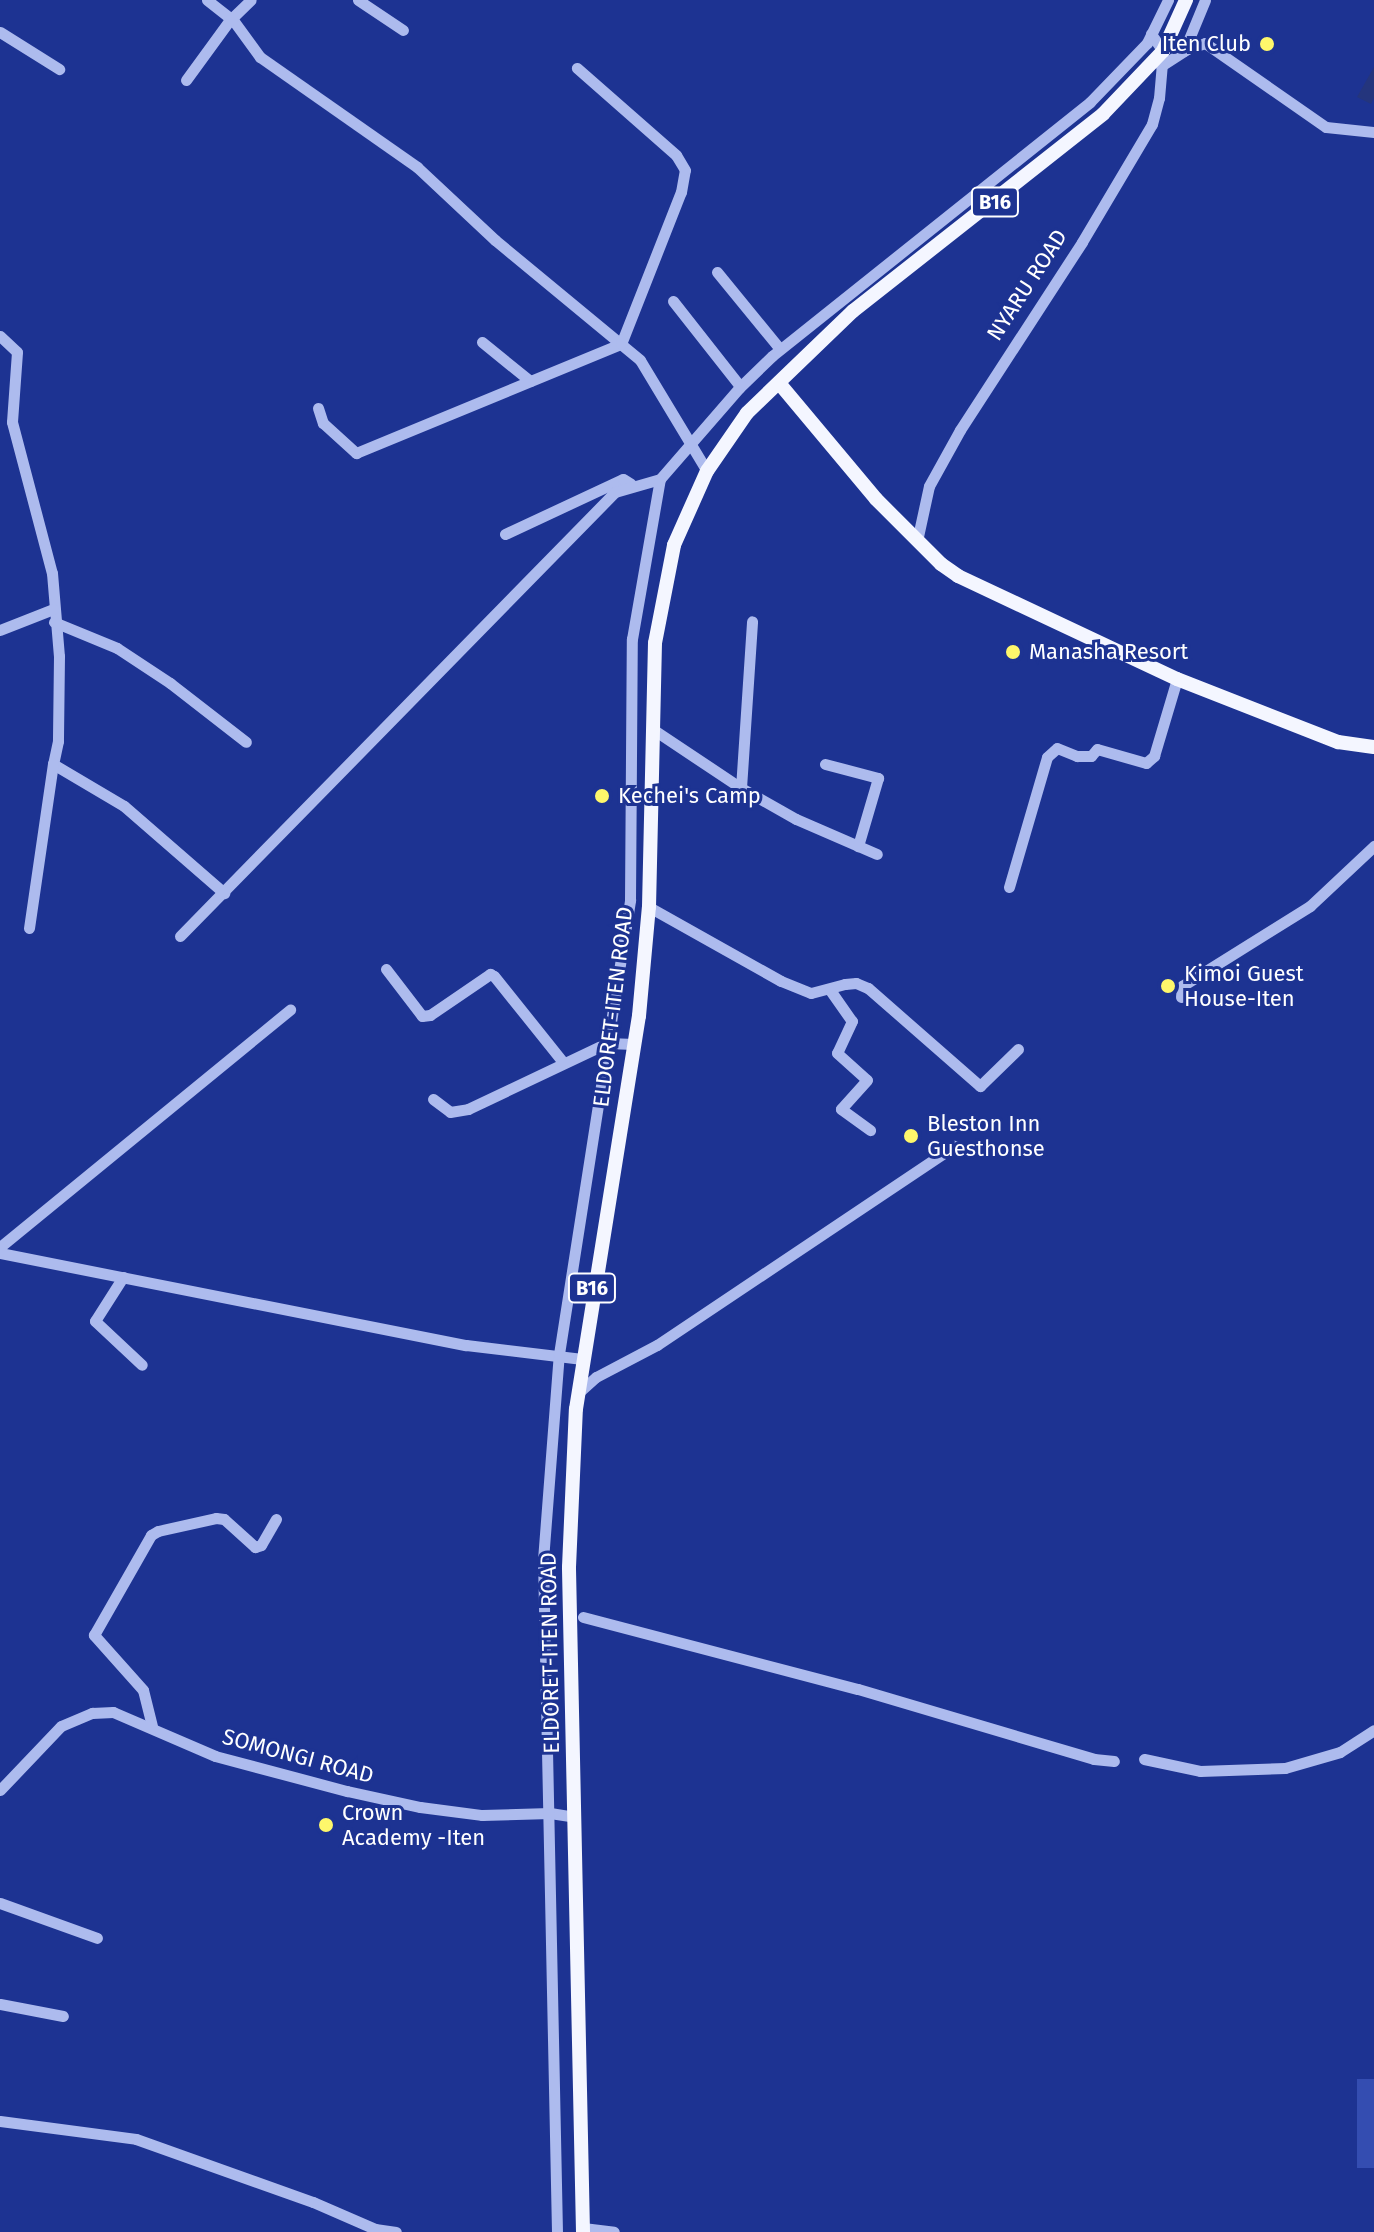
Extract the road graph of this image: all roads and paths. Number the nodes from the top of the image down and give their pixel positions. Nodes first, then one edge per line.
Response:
1 (207, 0) edge
2 (251, 0) edge
3 (358, 0) edge
4 (1168, 0) edge
5 (1186, 0) edge
6 (1205, 0) edge
7 (233, 20) junction
8 (403, 30) dead end
9 (0, 32) edge
10 (1151, 34) junction
11 (1184, 51) junction
12 (1162, 58) junction
13 (577, 68) dead end
14 (59, 69) dead end
15 (186, 80) dead end
16 (1374, 132) edge
17 (994, 179) junction
18 (1007, 192) junction
19 (717, 272) dead end
20 (673, 301) dead end
21 (0, 336) edge
22 (482, 342) dead end
23 (621, 344) junction
24 (780, 349) junction
25 (530, 381) junction
26 (779, 383) junction
27 (740, 386) junction
28 (318, 408) dead end
29 (691, 444) junction
30 (707, 471) junction
31 (660, 479) junction
32 (631, 484) junction
33 (505, 534) dead end
34 (922, 545) junction
35 (53, 609) junction
36 (752, 621) dead end
37 (54, 622) junction
38 (0, 630) edge
39 (1177, 679) junction
40 (654, 730) junction
41 (246, 742) dead end
42 (1374, 747) edge
43 (53, 764) junction
44 (825, 764) dead end
45 (741, 788) junction
46 (858, 846) junction
47 (1374, 846) edge
48 (877, 854) dead end
49 (1009, 887) dead end
50 (224, 893) junction
51 (649, 907) junction
52 (29, 928) dead end
53 (180, 936) dead end
54 (386, 969) dead end
55 (830, 990) junction
56 (1181, 997) dead end
57 (290, 1010) dead end
58 (607, 1043) junction
59 (634, 1044) junction
60 (1018, 1049) dead end
61 (563, 1062) junction
62 (433, 1099) dead end
63 (870, 1130) dead end
64 (954, 1146) dead end
65 (0, 1250) edge
66 (123, 1277) junction
67 (559, 1354) junction
68 (582, 1359) junction
69 (142, 1365) dead end
70 (576, 1394) junction
71 (276, 1519) dead end
72 (583, 1617) dead end
73 (152, 1726) junction
74 (1374, 1730) edge
75 (1144, 1759) dead end
76 (1114, 1761) dead end
77 (0, 1790) edge
78 (550, 1813) junction
79 (575, 1817) junction
80 (0, 1903) edge
81 (97, 1938) dead end
82 (0, 2004) edge
83 (63, 2016) dead end
84 (0, 2121) edge
85 (583, 2230) edge
86 (396, 2232) edge
87 (557, 2232) edge
88 (614, 2232) edge

1 - 7 street
2 - 7 street
3 - 8 street
4 - 10 street
5 - 12 main road, ELDORET-ITEN ROAD / B16
6 - 11 street
7 - 15 street
7 - 23 street
9 - 14 street
10 - 12 street
10 - 17 street
11 - 12 street
11 - 16 street
12 - 18 main road, ELDORET-ITEN ROAD / B16
12 - 34 street, NYARU ROAD
13 - 23 street
17 - 18 street
17 - 24 street
18 - 26 main road, ELDORET-ITEN ROAD / B16
19 - 24 street
20 - 27 street
21 - 35 street
22 - 25 street
23 - 25 street
23 - 29 street
24 - 27 street
25 - 28 street
26 - 30 main road, ELDORET-ITEN ROAD / B16
26 - 34 main road
27 - 29 street
29 - 30 street
29 - 31 street
30 - 40 main road, ELDORET-ITEN ROAD / B16
31 - 32 street
31 - 58 street
32 - 33 street
32 - 50 street
34 - 39 main road
35 - 37 street
35 - 38 street
36 - 45 street
37 - 41 street
37 - 43 street
39 - 42 main road
39 - 49 street
40 - 45 street
40 - 51 main road, ELDORET-ITEN ROAD / B16
43 - 50 street
43 - 52 street
44 - 46 street
45 - 46 street
46 - 48 street
47 - 56 street
50 - 53 street
51 - 55 street
51 - 59 main road, ELDORET-ITEN ROAD / B16
54 - 61 street
55 - 60 street
55 - 63 street
57 - 65 street
58 - 59 street
58 - 61 street
58 - 67 street
59 - 68 main road, ELDORET-ITEN ROAD / B16
61 - 62 street
64 - 70 street
65 - 66 street
66 - 67 street
66 - 69 street
67 - 68 street
67 - 78 street
68 - 70 main road, ELDORET-ITEN ROAD / B16
70 - 79 main road, ELDORET-ITEN ROAD / B16
71 - 73 street
72 - 76 street
73 - 77 street, SOMONGI ROAD
73 - 78 street, SOMONGI ROAD
74 - 75 street
78 - 79 street, SOMONGI ROAD
78 - 87 street
79 - 85 main road, ELDORET-ITEN ROAD / B16
80 - 81 street
82 - 83 street
84 - 86 street
85 - 88 street

